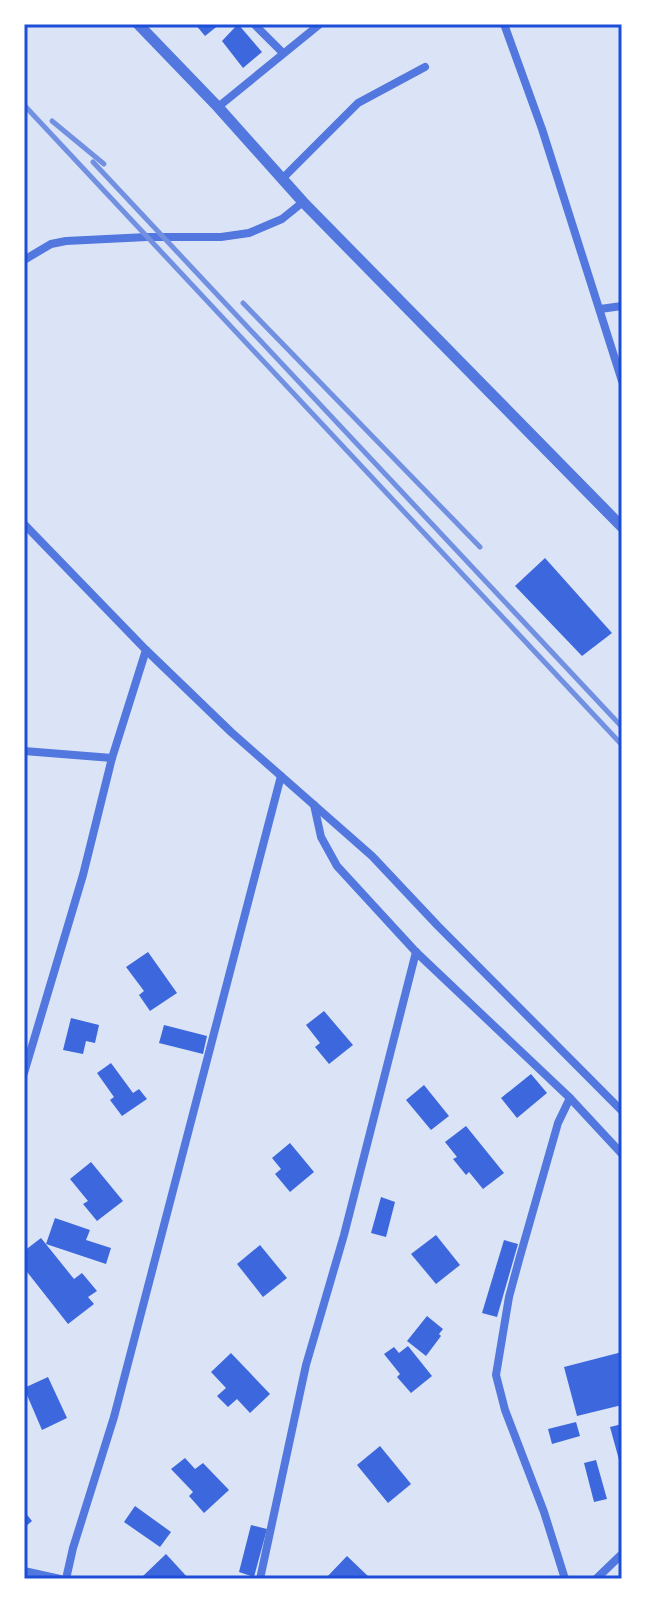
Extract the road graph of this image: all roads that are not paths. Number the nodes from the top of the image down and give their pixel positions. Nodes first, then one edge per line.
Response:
1 (138, 24) edge
2 (254, 24) edge
3 (320, 24) edge
4 (504, 24) edge
5 (282, 52) junction
6 (425, 67) dead end
7 (218, 107) junction
8 (282, 179) junction
9 (303, 202) junction
10 (24, 260) edge
11 (622, 306) edge
12 (600, 309) junction
13 (622, 381) edge
14 (24, 524) edge
15 (622, 527) edge
16 (146, 650) junction
17 (24, 751) edge
18 (112, 758) junction
19 (281, 776) junction
20 (314, 805) junction
21 (416, 952) junction
22 (24, 1073) edge
23 (570, 1098) junction
24 (622, 1111) edge
25 (622, 1154) edge
26 (622, 1554) edge
27 (24, 1571) edge
28 (63, 1579) edge
29 (260, 1579) edge
30 (565, 1579) edge
31 (596, 1579) edge

1 - 7 street
2 - 5 street
3 - 5 street
4 - 12 street
5 - 7 street
6 - 8 street
7 - 8 street
8 - 9 street
9 - 10 street
9 - 15 street
11 - 12 street
12 - 13 street
14 - 16 street
16 - 18 street
16 - 19 street
17 - 18 street
18 - 22 street
19 - 20 street
19 - 28 street
20 - 21 street
20 - 24 street
21 - 23 street
21 - 29 street
23 - 25 street
23 - 30 street
26 - 31 street
27 - 28 street

